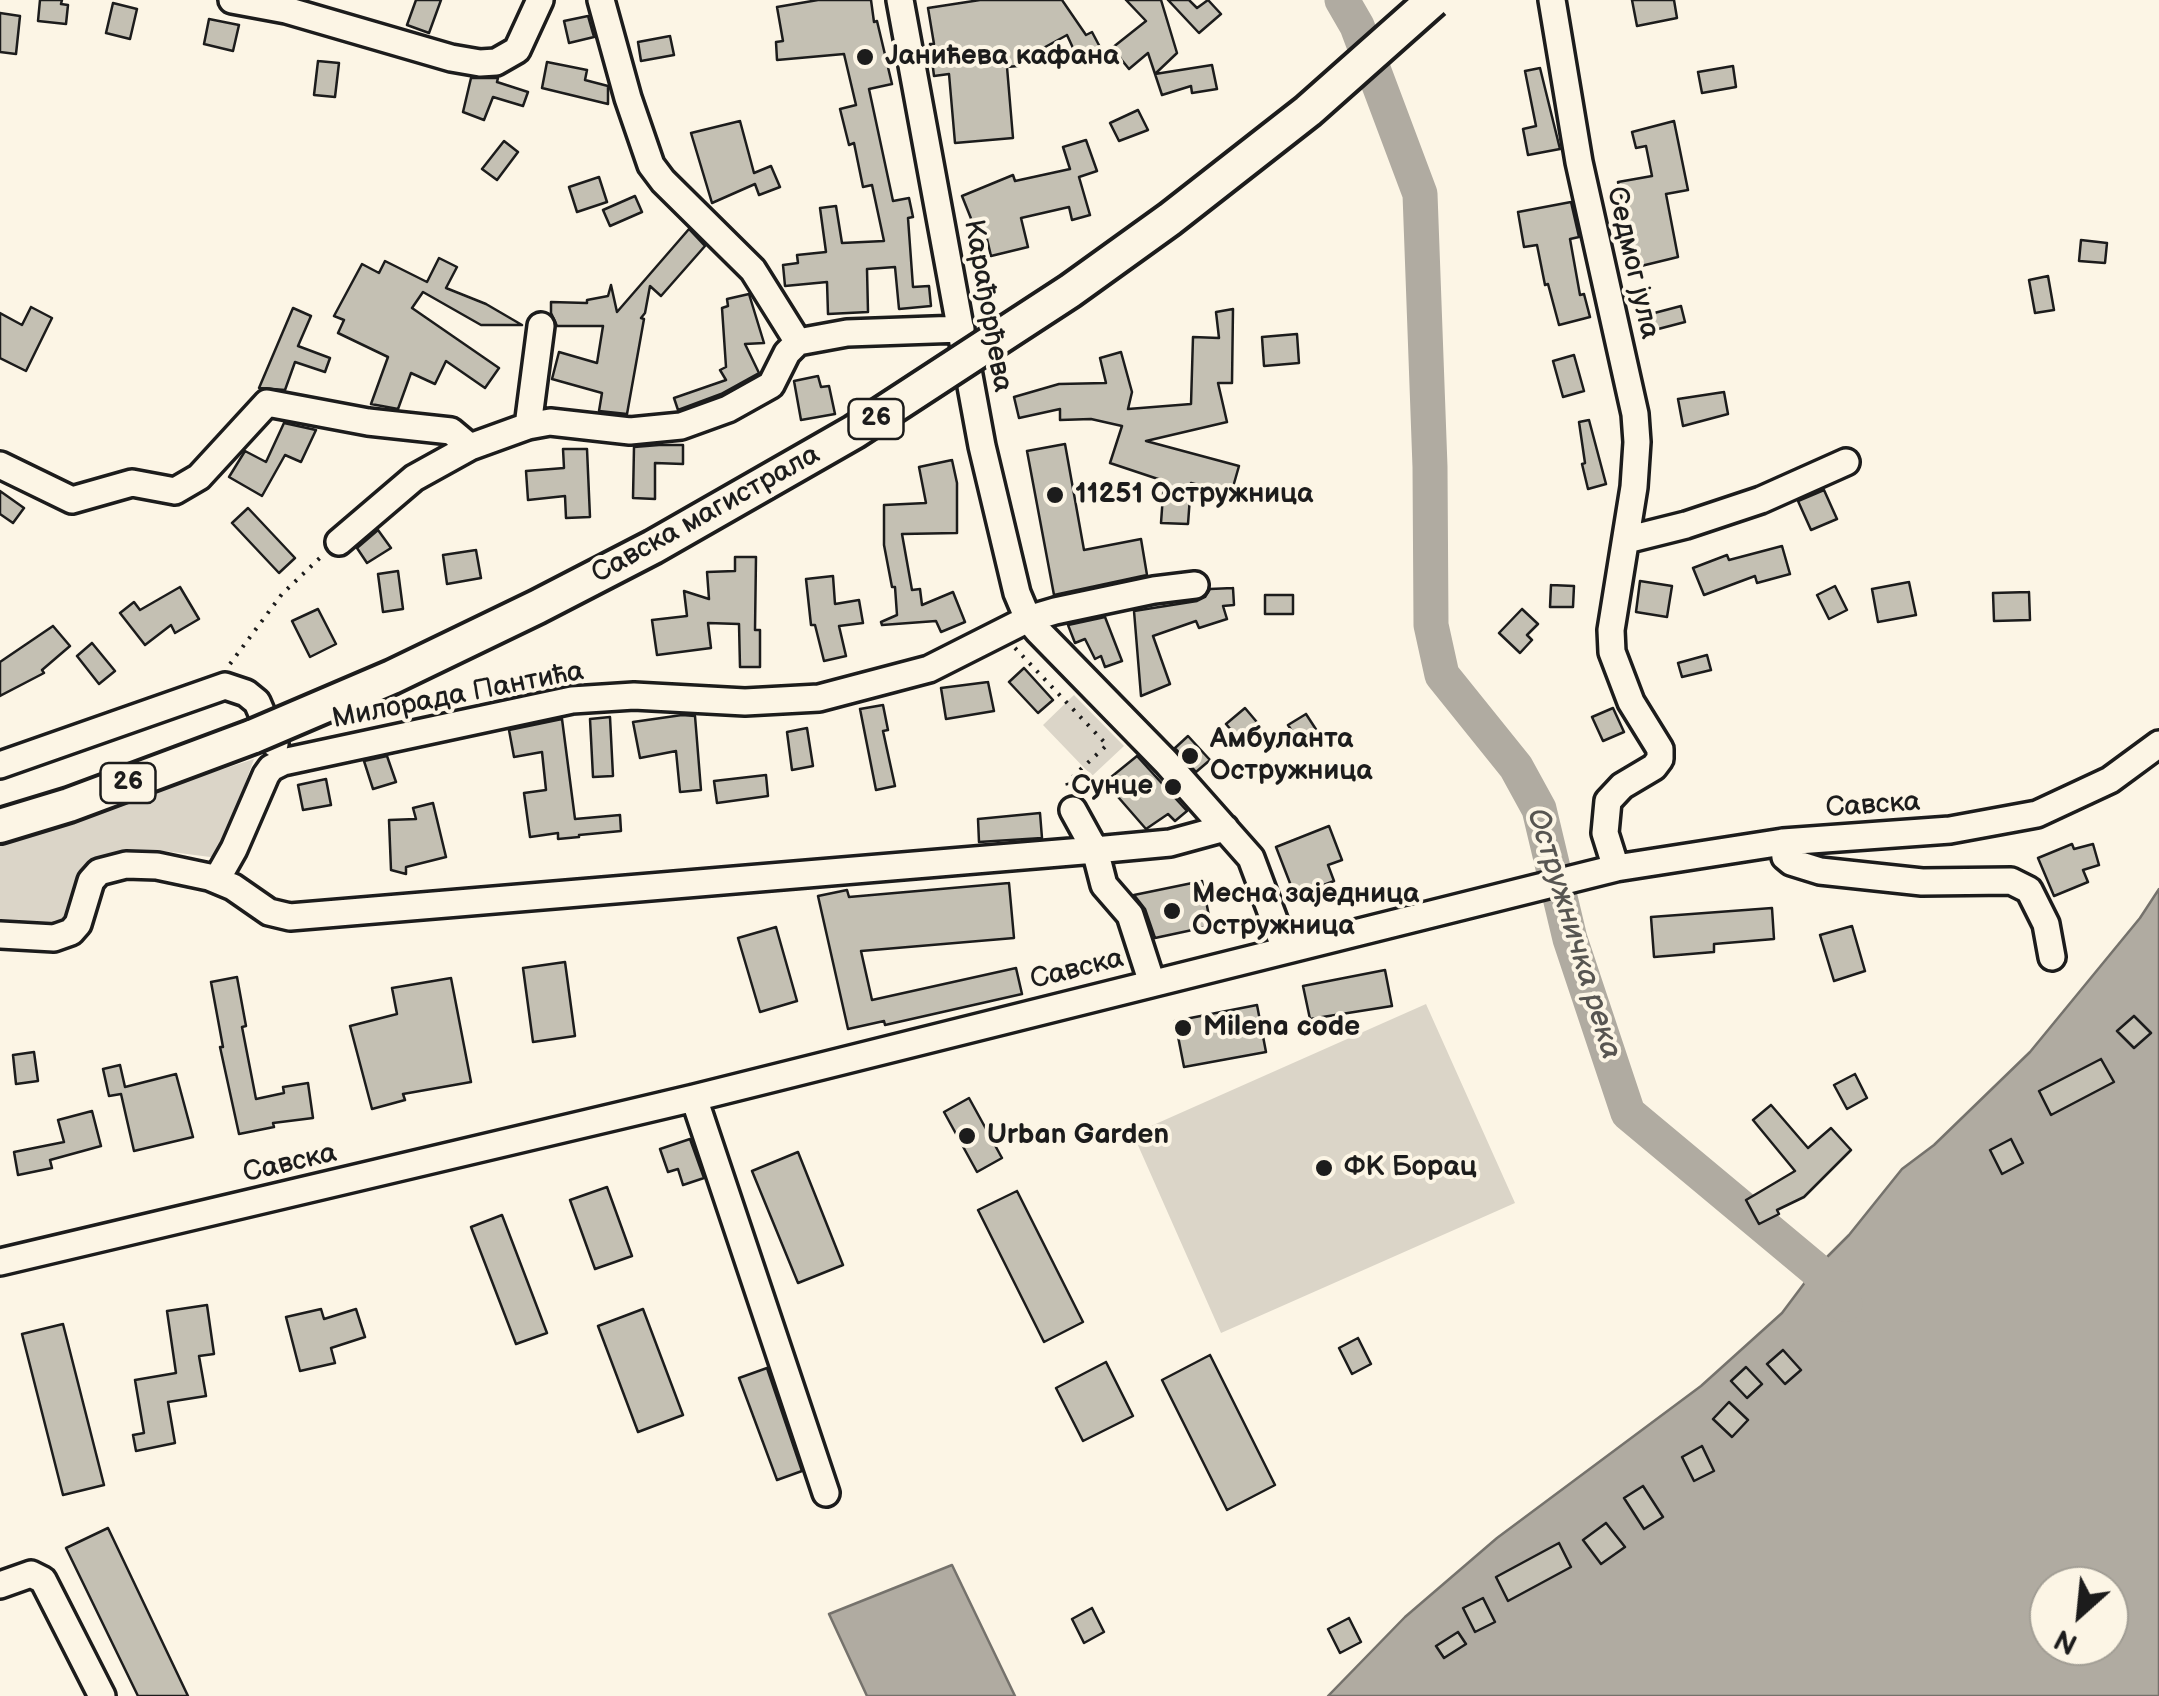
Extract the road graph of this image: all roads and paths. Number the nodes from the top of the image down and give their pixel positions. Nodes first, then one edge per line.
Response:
1 (232, 0) edge
2 (540, 0) edge
3 (601, 0) edge
4 (900, 0) edge
5 (1434, 0) edge
6 (1552, 0) edge
7 (541, 326) dead end
8 (961, 329) junction
9 (798, 342) junction
10 (528, 426) junction
11 (470, 447) junction
12 (1846, 462) dead end
13 (0, 465) edge
14 (1626, 540) junction
15 (339, 542) joint
16 (1195, 585) dead end
17 (1018, 625) junction
18 (225, 686) junction
19 (2159, 744) edge
20 (283, 762) junction
21 (0, 764) edge
22 (1073, 810) joint
23 (0, 826) edge
24 (1225, 828) junction
25 (1783, 842) junction
26 (1095, 850) junction
27 (1616, 868) junction
28 (217, 880) junction
29 (0, 935) edge
30 (1286, 949) junction
31 (2052, 956) dead end
32 (1152, 983) junction
33 (694, 1098) junction
34 (0, 1262) edge
35 (826, 1493) dead end
36 (0, 1585) edge
37 (102, 1696) edge

1 - 2 street
3 - 9 street
4 - 8 street, Карађорђева
5 - 23 main road, Савска магистрала / 26, bridge
6 - 14 street, Седмог јула
7 - 10 street
8 - 9 street
8 - 17 street, Карађорђева
9 - 10 street
10 - 11 street
11 - 13 street
11 - 15 street
12 - 14 street
14 - 27 street, Седмог јула
15 - 18 path
16 - 17 street
17 - 20 street, Милорада Пантића
17 - 22 path
17 - 24 street, Карађорђева
18 - 20 street
18 - 21 street
19 - 25 street, Савска
20 - 28 street
22 - 26 street
24 - 26 street
24 - 30 street, Карађорђева
25 - 27 street, Савска
25 - 31 street
26 - 28 street
26 - 32 street
27 - 30 street, Савска
28 - 29 street
30 - 32 street, Савска
32 - 33 street, Савска
33 - 34 street, Савска
33 - 35 street
36 - 37 street

